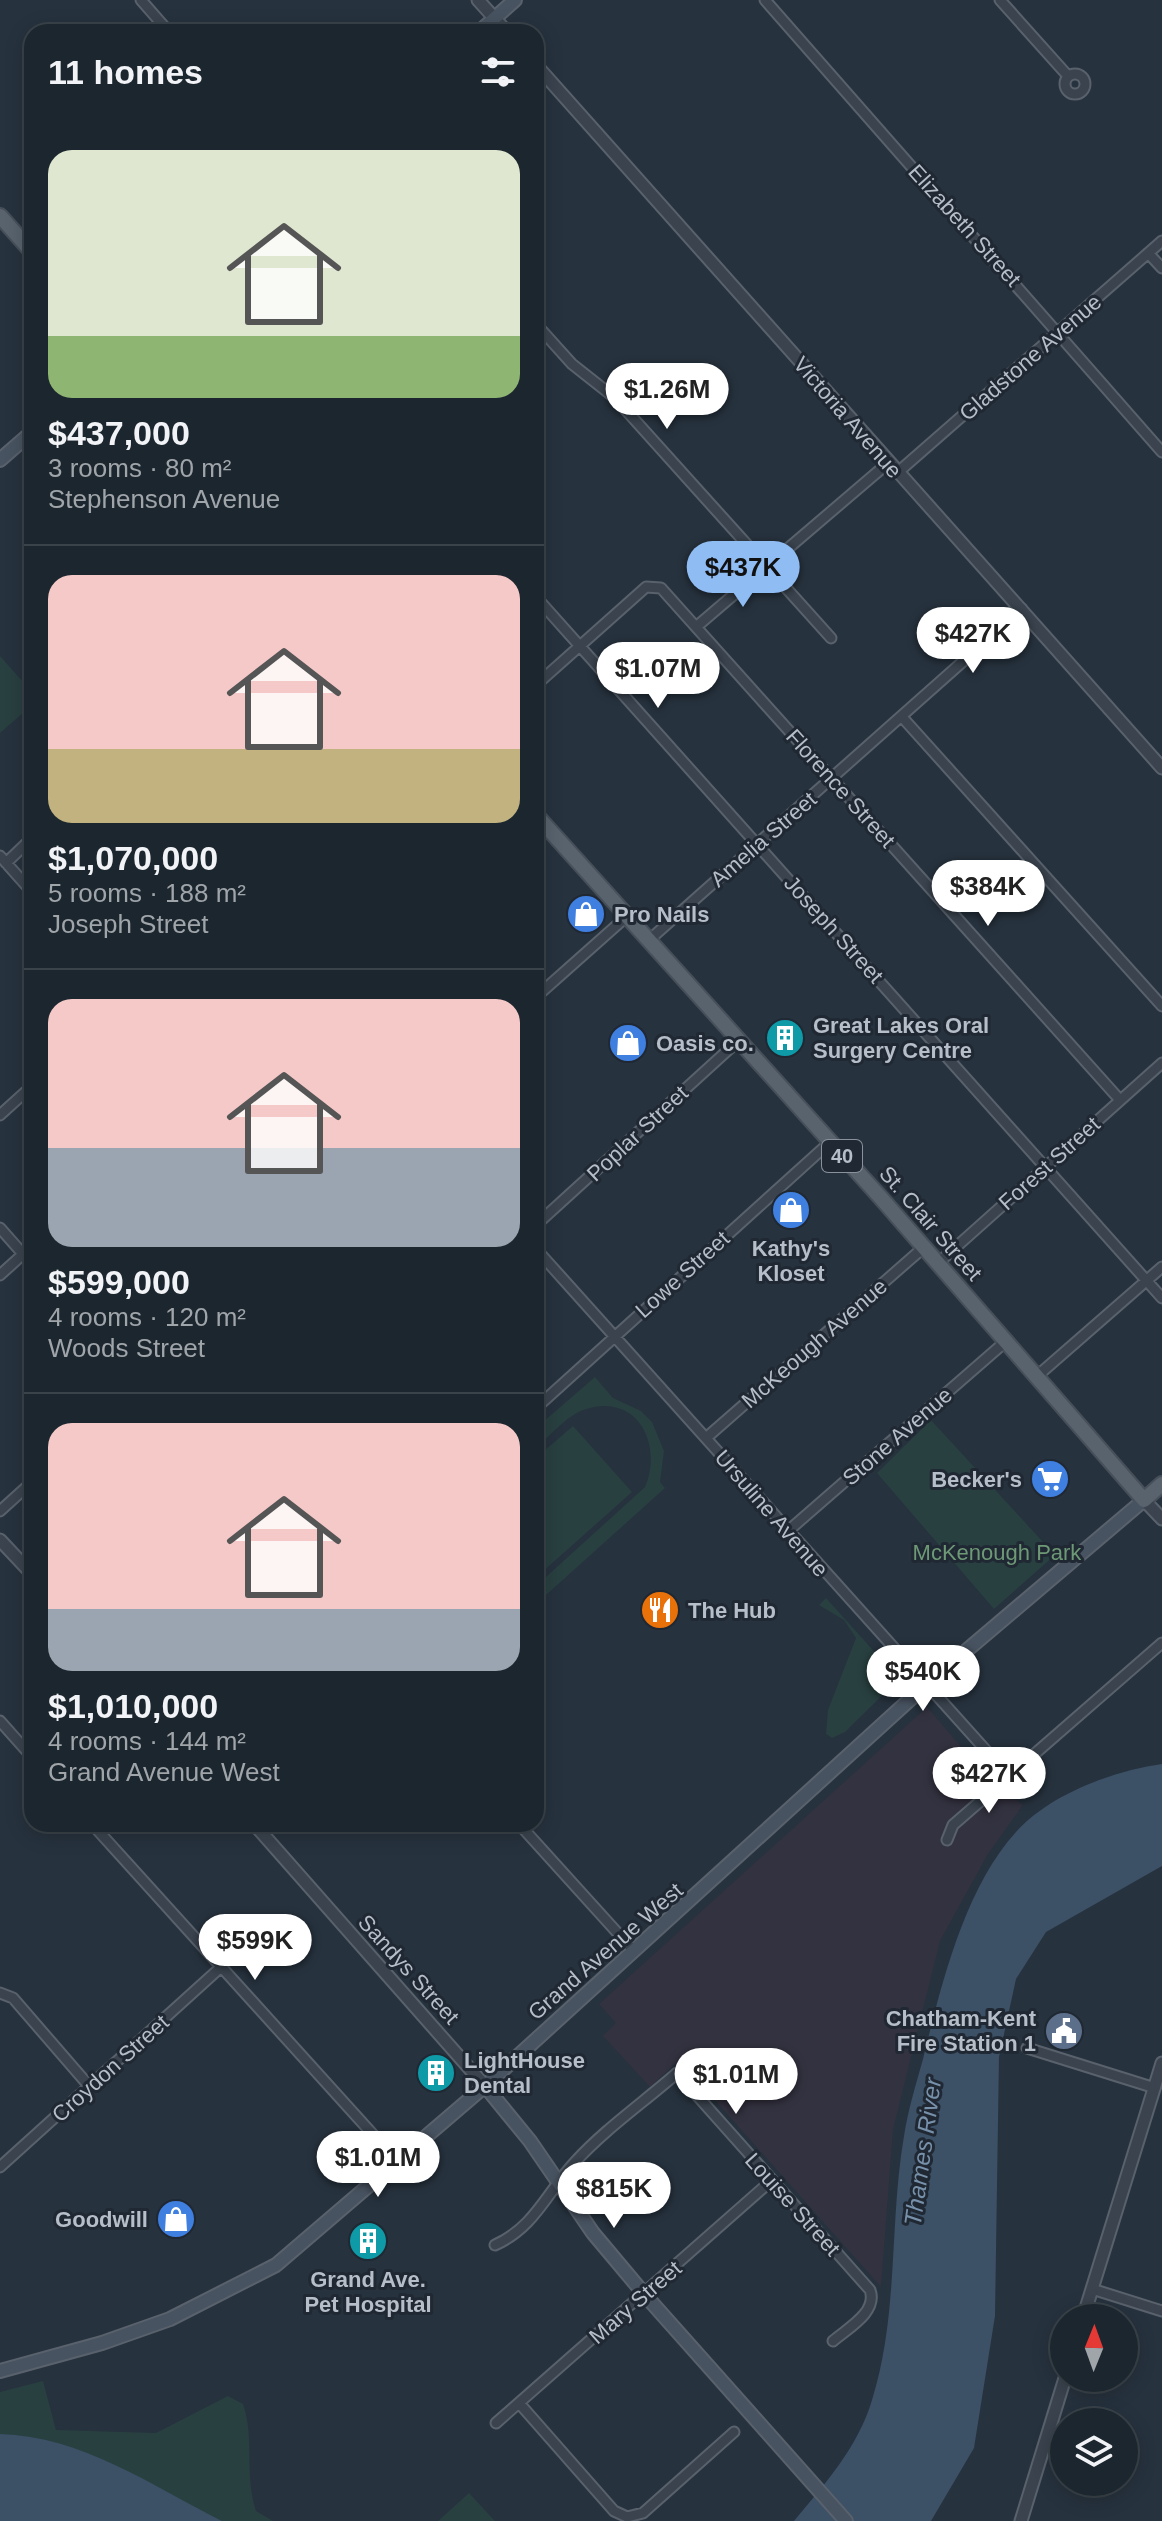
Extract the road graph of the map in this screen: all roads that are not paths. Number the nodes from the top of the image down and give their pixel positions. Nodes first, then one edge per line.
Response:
1 (141, 0) edge
2 (478, 0) edge
3 (515, 0) edge
4 (765, 0) edge
5 (1000, 0) edge
6 (495, 18) junction
7 (162, 24) edge
8 (488, 24) edge
9 (500, 24) edge
10 (544, 74) edge
11 (1068, 76) dead end
12 (0, 216) edge
13 (1162, 241) edge
14 (24, 243) edge
15 (1148, 253) junction
16 (1162, 268) edge
17 (1057, 332) junction
18 (544, 333) edge
19 (24, 439) edge
20 (1162, 452) edge
21 (0, 460) edge
22 (888, 463) junction
23 (897, 473) junction
24 (768, 566) junction
25 (544, 606) edge
26 (1022, 609) junction
27 (696, 627) junction
28 (831, 638) dead end
29 (580, 645) junction
30 (544, 678) edge
31 (902, 717) junction
32 (1162, 768) edge
33 (832, 780) junction
34 (544, 824) edge
35 (758, 843) junction
36 (24, 844) edge
37 (3, 859) edge
38 (24, 883) edge
39 (626, 917) junction
40 (648, 941) junction
41 (544, 990) edge
42 (1162, 1006) edge
43 (738, 1041) junction
44 (1162, 1063) edge
45 (1154, 1071) junction
46 (1162, 1080) edge
47 (24, 1093) edge
48 (1120, 1100) junction
49 (0, 1115) edge
50 (829, 1143) junction
51 (1046, 1167) junction
52 (544, 1218) edge
53 (0, 1228) edge
54 (923, 1248) junction
55 (23, 1254) joint
56 (544, 1258) edge
57 (937, 1264) junction
58 (1162, 1267) edge
59 (0, 1275) edge
60 (1146, 1281) junction
61 (1162, 1298) edge
62 (614, 1337) junction
63 (1005, 1342) junction
64 (1036, 1377) junction
65 (544, 1401) edge
66 (706, 1438) junction
67 (1162, 1484) edge
68 (24, 1489) edge
69 (1144, 1500) junction
70 (0, 1511) edge
71 (1162, 1519) edge
72 (788, 1531) junction
73 (0, 1540) edge
74 (24, 1566) edge
75 (1162, 1643) edge
76 (927, 1684) junction
77 (0, 1721) edge
78 (24, 1748) edge
79 (1009, 1776) junction
80 (99, 1832) edge
81 (261, 1832) edge
82 (526, 1832) edge
83 (947, 1840) dead end
84 (633, 1950) junction
85 (220, 1968) junction
86 (0, 1993) edge
87 (1027, 2048) dead end
88 (1162, 2063) edge
89 (485, 2086) junction
90 (90, 2087) junction
91 (1158, 2089) edge
92 (396, 2160) junction
93 (0, 2167) edge
94 (772, 2180) junction
95 (559, 2184) junction
96 (495, 2245) dead end
97 (1092, 2289) junction
98 (645, 2295) junction
99 (1087, 2304) edge
100 (1162, 2311) edge
101 (833, 2341) dead end
102 (0, 2371) edge
103 (1061, 2392) edge
104 (519, 2403) junction
105 (496, 2423) dead end
106 (734, 2432) dead end
107 (846, 2521) edge
108 (1021, 2521) edge

1 - 7 street
2 - 6 street
3 - 6 main road
4 - 17 street, Elizabeth Street
5 - 11 street
6 - 8 main road
6 - 9 street
10 - 22 street, Victoria Avenue
12 - 14 main road
13 - 15 street, Gladstone Avenue
15 - 16 street
15 - 17 street, Gladstone Avenue
17 - 20 street, Elizabeth Street
17 - 23 street, Gladstone Avenue
18 - 24 street
19 - 21 main road
22 - 23 street, Victoria Avenue
22 - 24 street
23 - 26 street, Victoria Avenue
24 - 27 street
24 - 28 street
25 - 29 street, Joseph Street
26 - 31 street, Amelia Street
26 - 32 street, Victoria Avenue
27 - 29 street, Florence Street
27 - 33 street, Florence Street
29 - 30 street
29 - 35 street, Joseph Street
31 - 33 street, Amelia Street
31 - 42 street
33 - 35 street, Amelia Street
33 - 48 street, Florence Street
34 - 39 main road, St. Clair Street / 40
35 - 40 street, Amelia Street
35 - 51 street, Joseph Street
36 - 37 street
37 - 38 street
39 - 40 main road, St. Clair Street / 40
39 - 41 street
40 - 43 main road, St. Clair Street / 40
43 - 50 main road, St. Clair Street / 40
43 - 52 street, Poplar Street
44 - 45 street, Forest Street
45 - 46 street
45 - 48 street, Forest Street
47 - 49 street
48 - 51 street, Forest Street
50 - 54 main road, St. Clair Street / 40
50 - 62 street, Lowe Street
51 - 57 street, Forest Street
51 - 60 street, Joseph Street
53 - 55 street
54 - 57 main road, St. Clair Street / 40
54 - 66 street, McKeough Avenue
55 - 59 street
56 - 62 street, Ursuline Avenue
57 - 63 main road, St. Clair Street / 40
58 - 60 street
60 - 61 street, Joseph Street
60 - 64 street
62 - 65 street, Lowe Street
62 - 66 street, Ursuline Avenue
63 - 64 main road, St. Clair Street / 40
63 - 72 street, Stone Avenue
64 - 69 main road, St. Clair Street / 40
66 - 72 street, Ursuline Avenue
67 - 69 main road
68 - 70 street
69 - 71 street, St. Clair Street
69 - 76 main road, Grand Avenue West
72 - 76 street, Ursuline Avenue
73 - 74 street
75 - 79 street
76 - 79 street, Ursuline Avenue
76 - 84 main road, Grand Avenue West
77 - 78 street
79 - 83 street
80 - 85 street
81 - 89 street, Sandys Street
82 - 84 street
84 - 89 main road, Grand Avenue West
85 - 90 street, Croydon Street
85 - 92 street
86 - 90 street
87 - 91 street
88 - 91 street
89 - 92 main road, Grand Avenue West
89 - 95 main road, Sandys Street
90 - 93 street, Croydon Street
91 - 97 street
92 - 102 main road, Grand Avenue West
94 - 95 street, Louise Street
94 - 98 street, Mary Street
94 - 101 street, Louise Street
95 - 96 street
95 - 98 main road, Sandys Street
97 - 99 street
97 - 100 street
98 - 104 street, Mary Street
98 - 107 main road, Sandys Street
103 - 108 street
104 - 105 street, Mary Street
104 - 106 street

